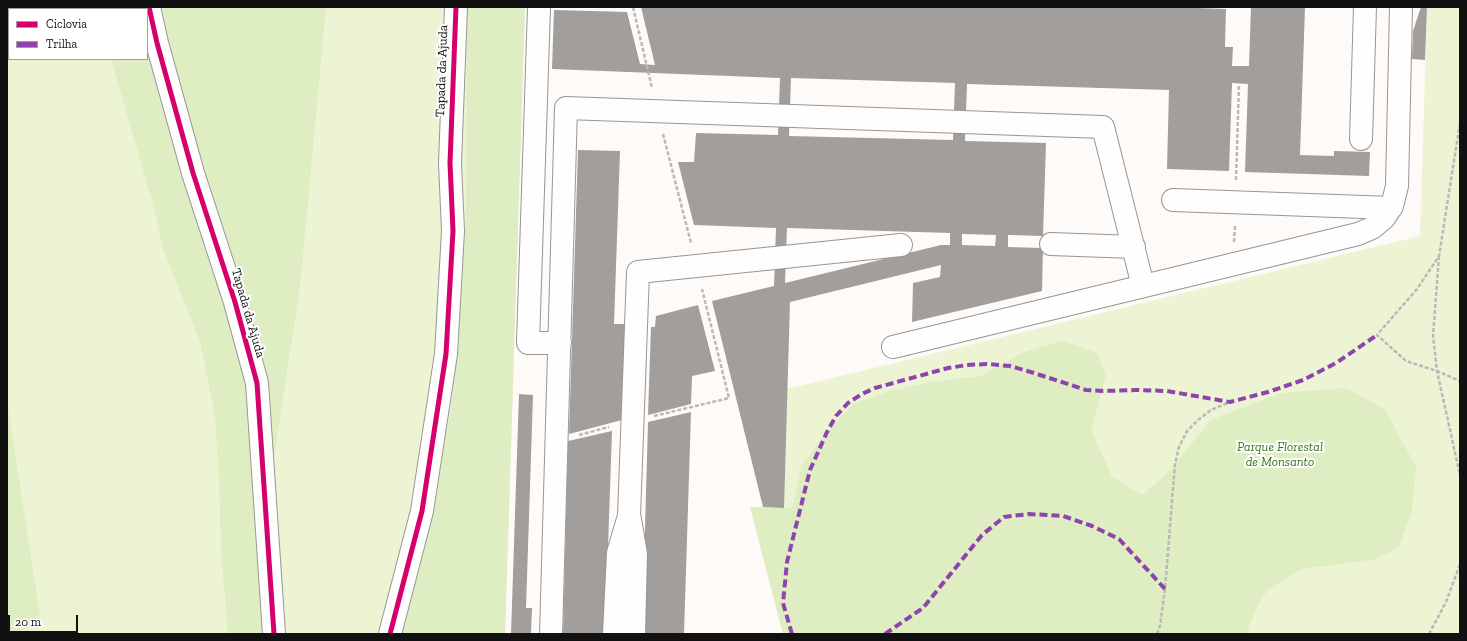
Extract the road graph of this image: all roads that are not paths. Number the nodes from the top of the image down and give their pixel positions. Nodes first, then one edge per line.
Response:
1 (149, 7) edge
2 (456, 7) edge
3 (539, 7) edge
4 (1365, 7) edge
5 (1402, 7) edge
6 (1361, 140) dead end
7 (1173, 200) dead end
8 (1391, 208) junction
9 (1051, 244) dead end
10 (900, 245) dead end
11 (1134, 247) junction
12 (1143, 286) junction
13 (560, 344) junction
14 (893, 347) dead end
15 (629, 516) junction
16 (274, 634) edge
17 (390, 634) edge
18 (551, 634) edge
19 (614, 634) edge
20 (634, 634) edge

1 - 16 street, Tapada da Ajuda
2 - 17 street, Tapada da Ajuda
3 - 13 street
4 - 6 street
5 - 8 street
7 - 8 street
8 - 12 street
9 - 11 street
10 - 15 street
11 - 12 street
11 - 13 street
12 - 14 street
13 - 18 street
15 - 19 street
15 - 20 street

